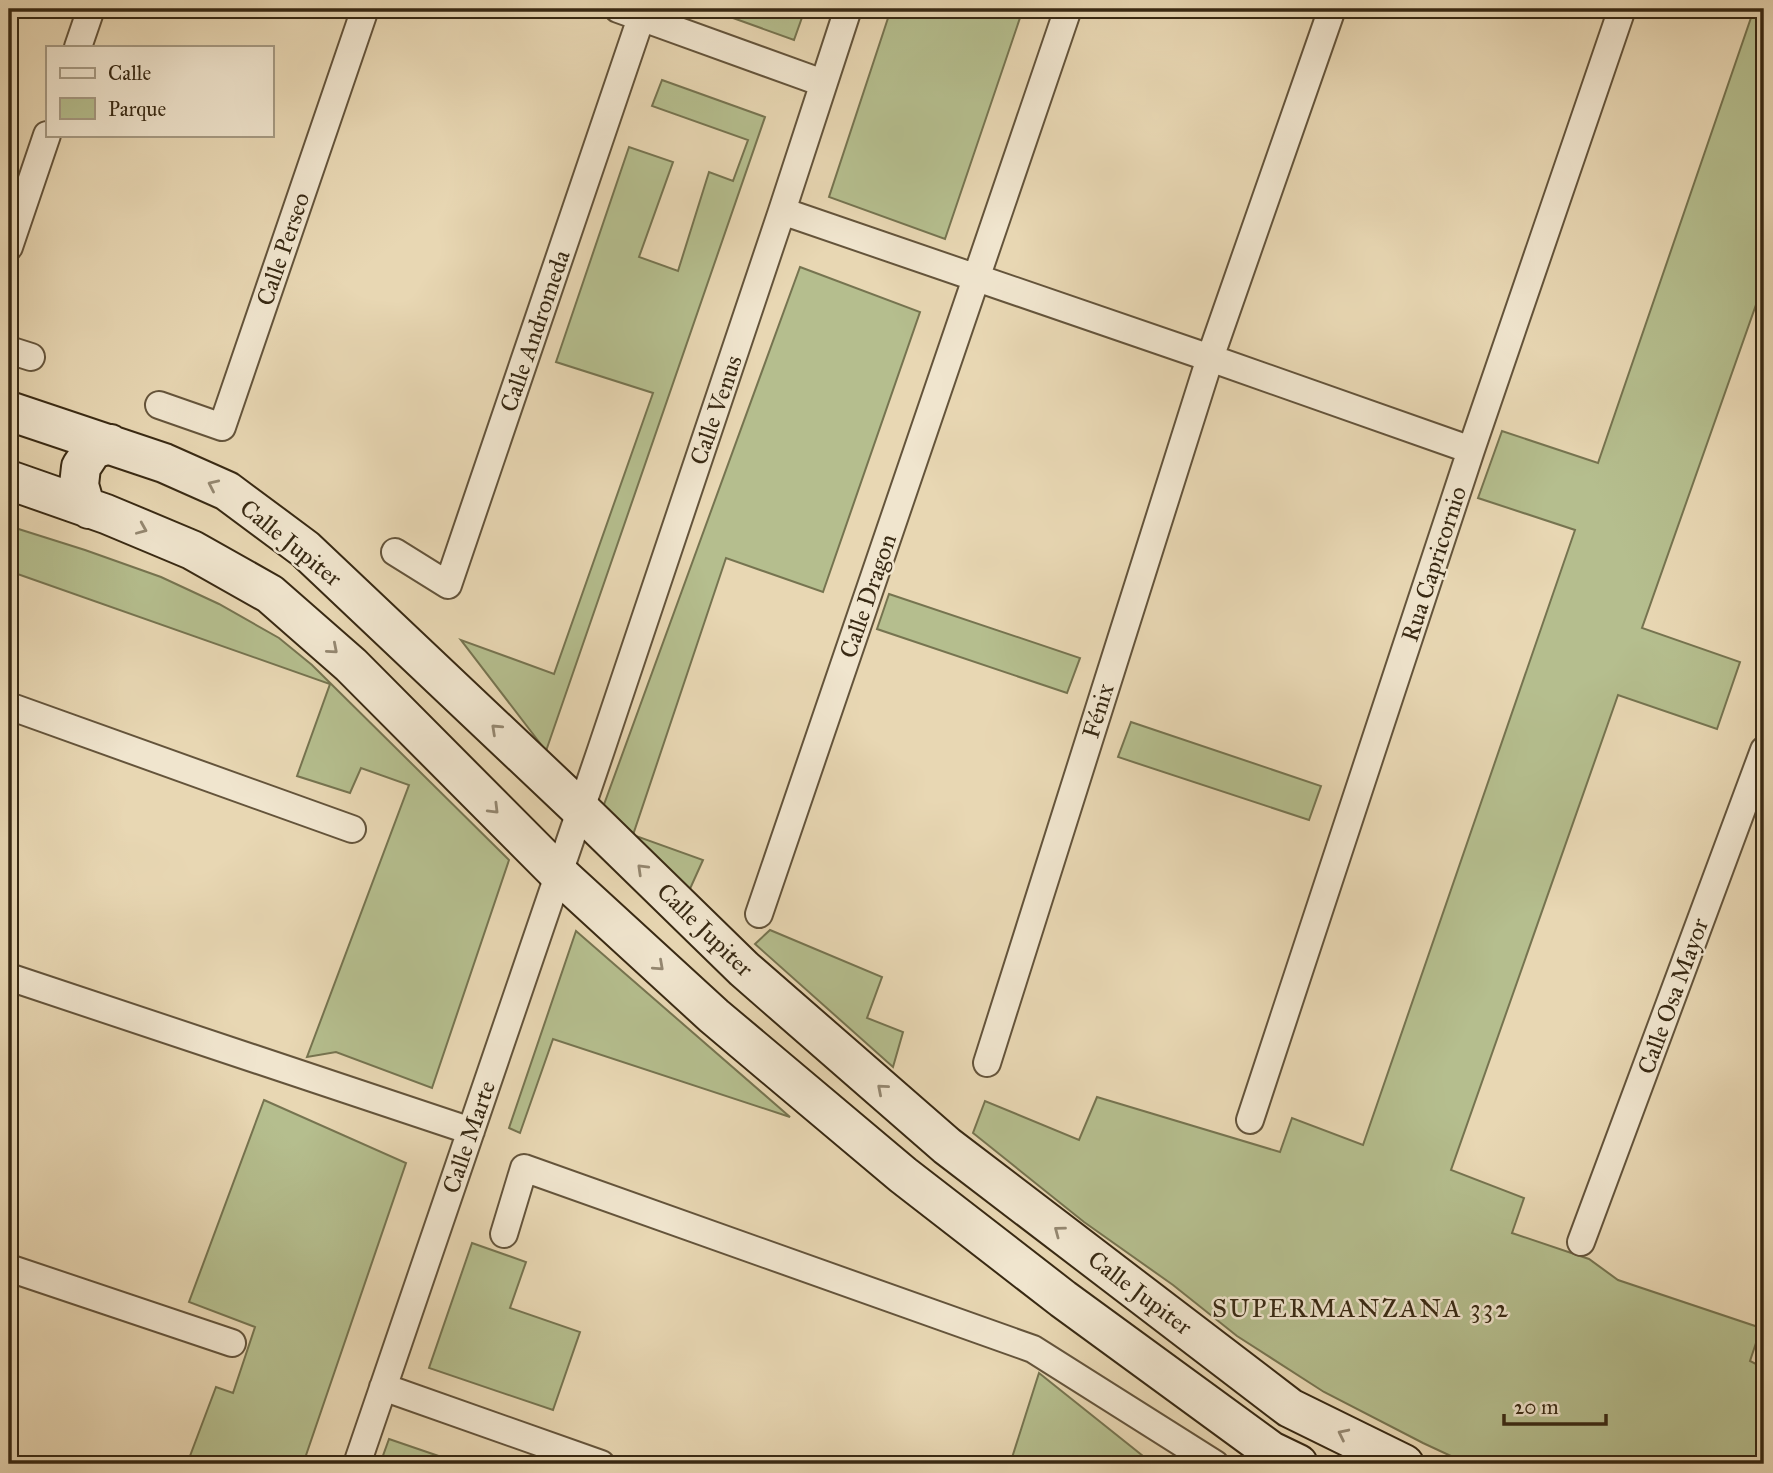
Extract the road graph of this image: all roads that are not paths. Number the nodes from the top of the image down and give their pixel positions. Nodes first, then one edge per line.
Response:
1 (91, 9) edge
2 (365, 9) edge
3 (848, 9) edge
4 (1068, 9) edge
5 (1332, 9) edge
6 (1622, 9) edge
7 (634, 11) edge
8 (78, 46) edge
9 (823, 83) junction
10 (47, 136) edge
11 (782, 211) junction
12 (9, 247) edge
13 (977, 278) junction
14 (1210, 358) junction
15 (159, 405) dead end
16 (9, 411) edge
17 (110, 444) junction
18 (1471, 450) junction
19 (9, 480) edge
20 (89, 509) junction
21 (395, 552) dead end
22 (9, 706) edge
23 (1764, 750) edge
24 (581, 810) junction
25 (352, 829) dead end
26 (559, 874) junction
27 (759, 914) dead end
28 (9, 977) edge
29 (988, 1063) dead end
30 (1250, 1120) dead end
31 (471, 1130) junction
32 (504, 1234) dead end
33 (1581, 1242) dead end
34 (9, 1268) edge
35 (232, 1343) dead end
36 (383, 1387) junction
37 (357, 1464) edge
38 (601, 1464) edge
39 (1215, 1464) edge
40 (1298, 1464) edge
41 (1404, 1464) edge

1 - 8 street
2 - 15 street, Calle Perseo
3 - 9 street, Calle Venus
4 - 13 street, Calle Dragon
5 - 14 street, Fénix
6 - 18 street, Rua Capricornio
7 - 9 street
7 - 21 street, Calle Andromeda
9 - 11 street, Calle Venus
10 - 12 street
11 - 13 street
11 - 24 street, Calle Venus
13 - 14 street
13 - 27 street, Calle Dragon
14 - 18 street
14 - 29 street, Fénix
16 - 17 street, Calle Jupiter
17 - 20 street
24 -> 17 street, Calle Jupiter
18 - 30 street, Rua Capricornio
19 - 20 street, Calle Jupiter
20 -> 26 street, Calle Jupiter
22 - 25 street
23 - 33 street, Calle Osa Mayor
24 - 26 street, Calle Marte
41 -> 24 street, Calle Jupiter
26 - 31 street, Calle Marte
26 -> 40 street, Calle Jupiter
28 - 31 street
31 - 36 street, Calle Marte
32 - 39 street
34 - 35 street
36 - 37 street, Calle Marte
36 - 38 street

